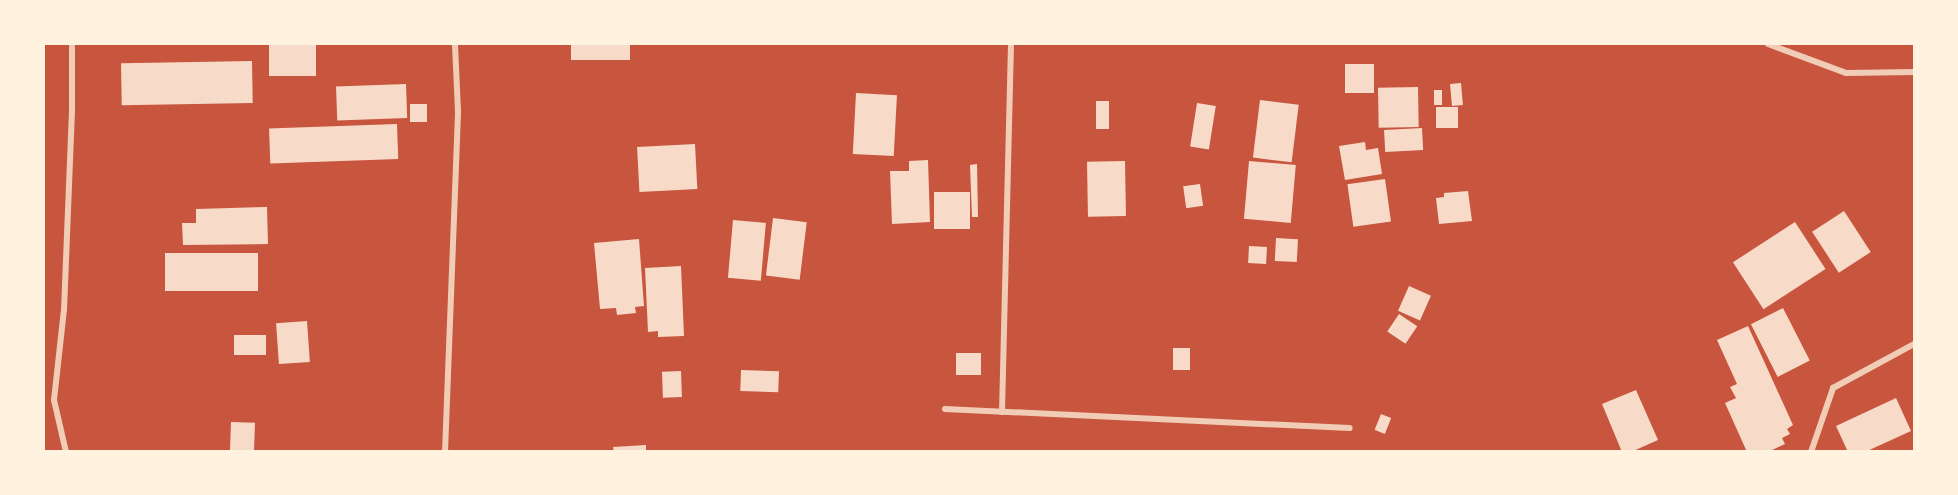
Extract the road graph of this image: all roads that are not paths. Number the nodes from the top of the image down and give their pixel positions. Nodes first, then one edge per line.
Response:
1 (72, 44) edge
2 (455, 44) edge
3 (1011, 44) edge
4 (1768, 44) edge
5 (1914, 72) edge
6 (1914, 344) edge
7 (945, 409) dead end
8 (1002, 412) junction
9 (1350, 428) dead end
10 (66, 452) edge
11 (445, 452) edge
12 (1812, 452) edge

1 - 10 street
2 - 11 street
3 - 8 street
4 - 5 street
6 - 12 street
7 - 8 street
8 - 9 street

